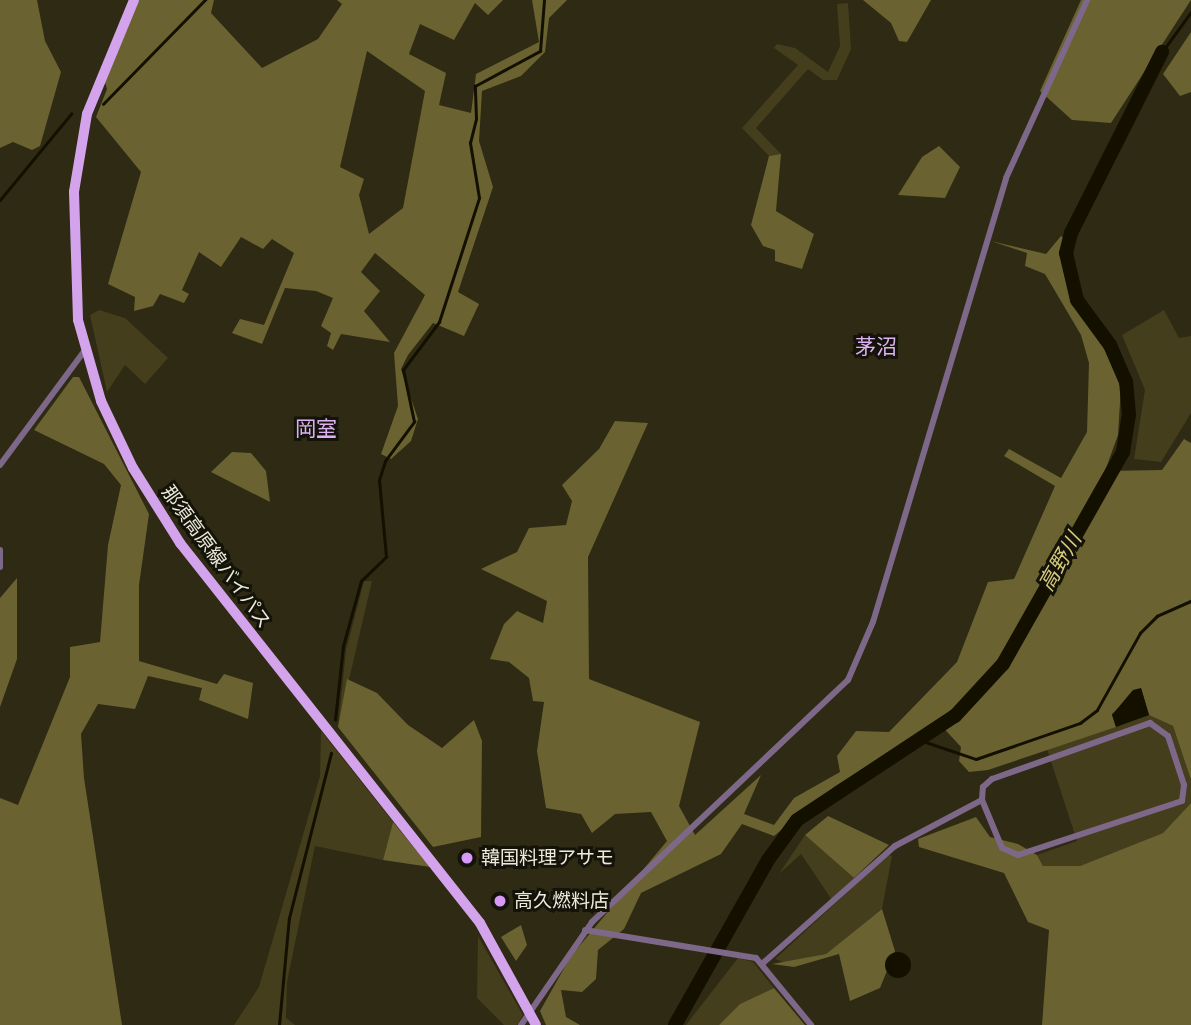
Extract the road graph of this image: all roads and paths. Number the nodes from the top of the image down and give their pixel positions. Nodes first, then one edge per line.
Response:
1 (134, 0) edge
2 (1087, 0) edge
3 (85, 350) junction
4 (0, 465) edge
5 (0, 550) edge
6 (0, 567) edge
7 (982, 800) junction
8 (585, 930) junction
9 (763, 963) junction
10 (531, 1010) junction
11 (521, 1025) edge
12 (536, 1025) edge
13 (811, 1025) edge

1 - 3 main road, 那須高原線バイパス
2 - 8 street
3 - 4 street
3 - 10 main road, 那須高原線バイパス
5 - 6 street
7 - 7 street
7 - 9 street
8 - 9 street
8 - 10 street
9 - 13 street
10 - 11 street
10 - 12 main road, 那須高原線バイパス

